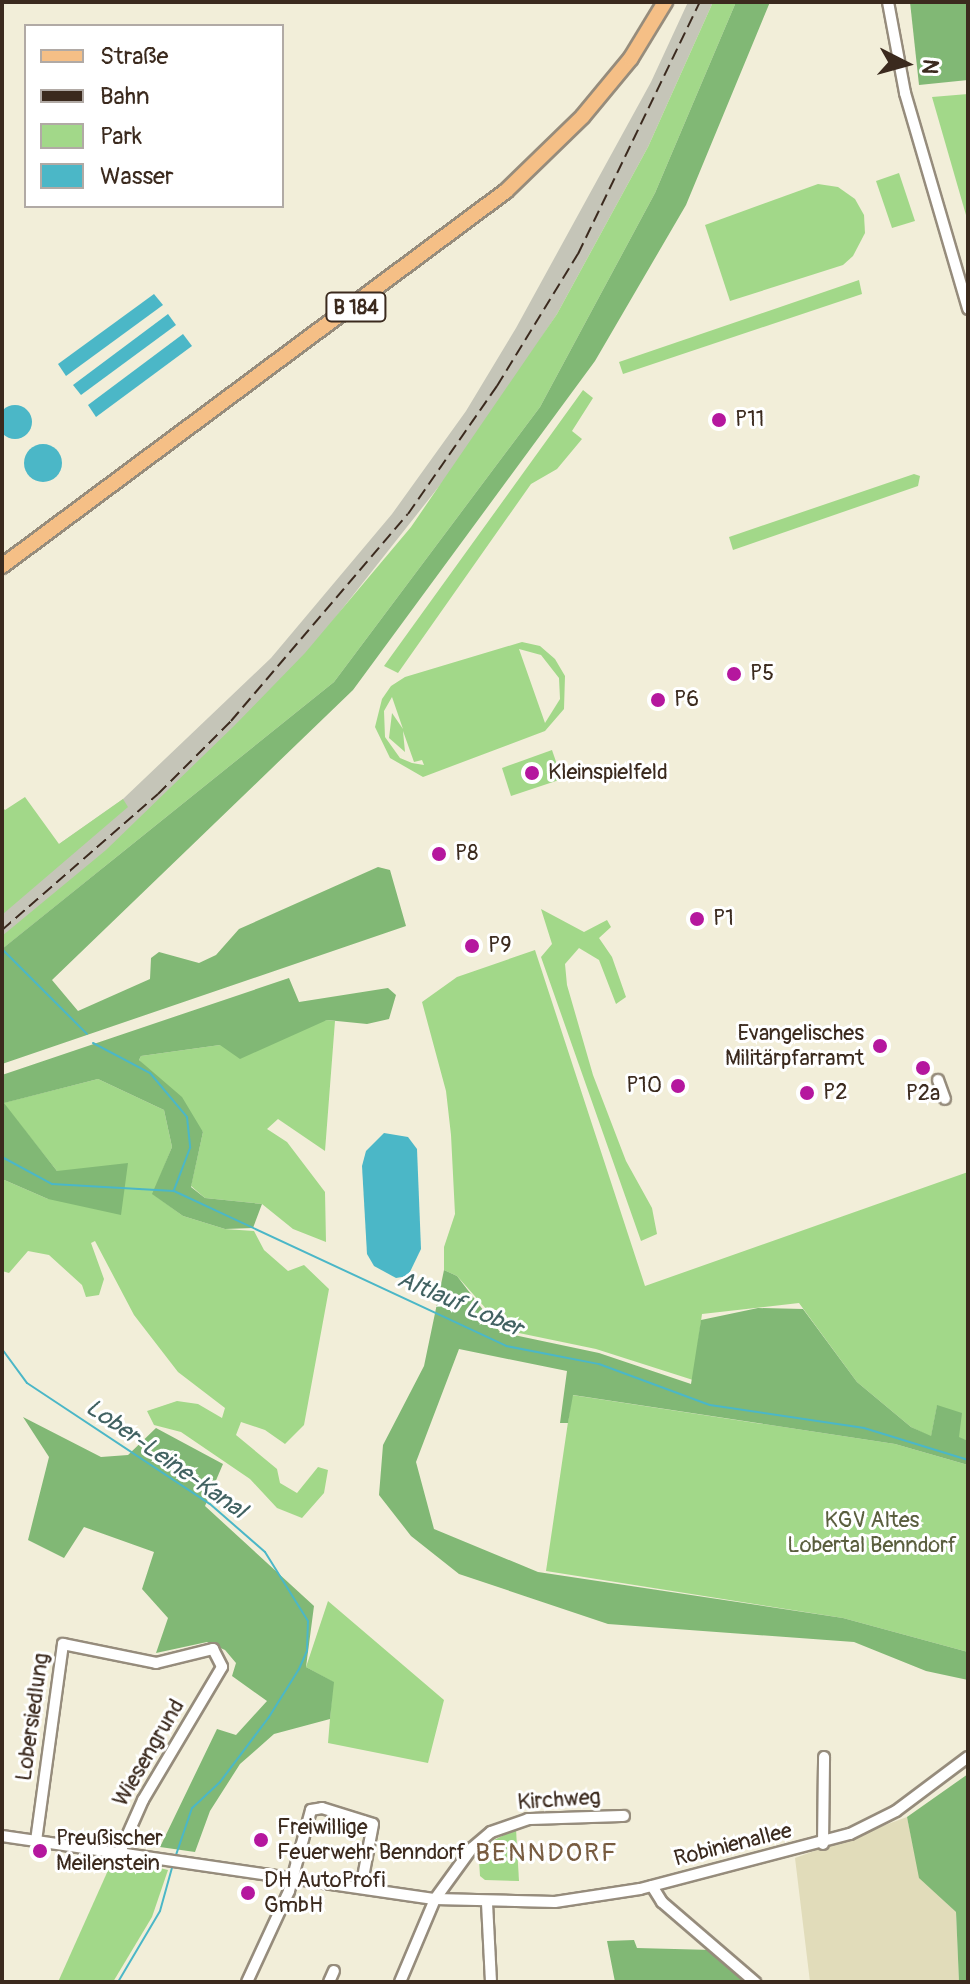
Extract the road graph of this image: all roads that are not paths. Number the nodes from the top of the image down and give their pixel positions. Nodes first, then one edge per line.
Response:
1 (665, 2) edge
2 (888, 2) edge
3 (968, 309) edge
4 (2, 566) edge
5 (938, 1080) dead end
6 (945, 1099) dead end
7 (218, 1676) joint
8 (824, 1757) dead end
9 (968, 1757) edge
10 (624, 1816) dead end
11 (2, 1836) edge
12 (36, 1841) junction
13 (823, 1844) junction
14 (120, 1852) junction
15 (293, 1878) junction
16 (652, 1886) junction
17 (361, 1888) junction
18 (435, 1899) junction
19 (487, 1903) junction
20 (334, 1971) dead end
21 (247, 1982) edge
22 (329, 1982) edge
23 (400, 1982) edge
24 (491, 1982) edge
25 (755, 1982) edge

1 - 4 main road, B 184
2 - 3 street
5 - 6 street
7 - 12 street, Lobersiedlung
7 - 14 street, Wiesengrund
8 - 13 street, Robinienallee
9 - 13 street, Robinienallee
10 - 18 street, Kirchweg
11 - 12 street, Robinienallee
12 - 14 street, Robinienallee
13 - 16 street, Robinienallee
14 - 15 street, Robinienallee
15 - 17 street, Robinienallee
15 - 17 street
15 - 21 street
16 - 19 street, Robinienallee
16 - 25 street
17 - 18 street, Robinienallee
18 - 19 street, Robinienallee
18 - 23 street, Kirchweg
19 - 24 street
20 - 22 street

